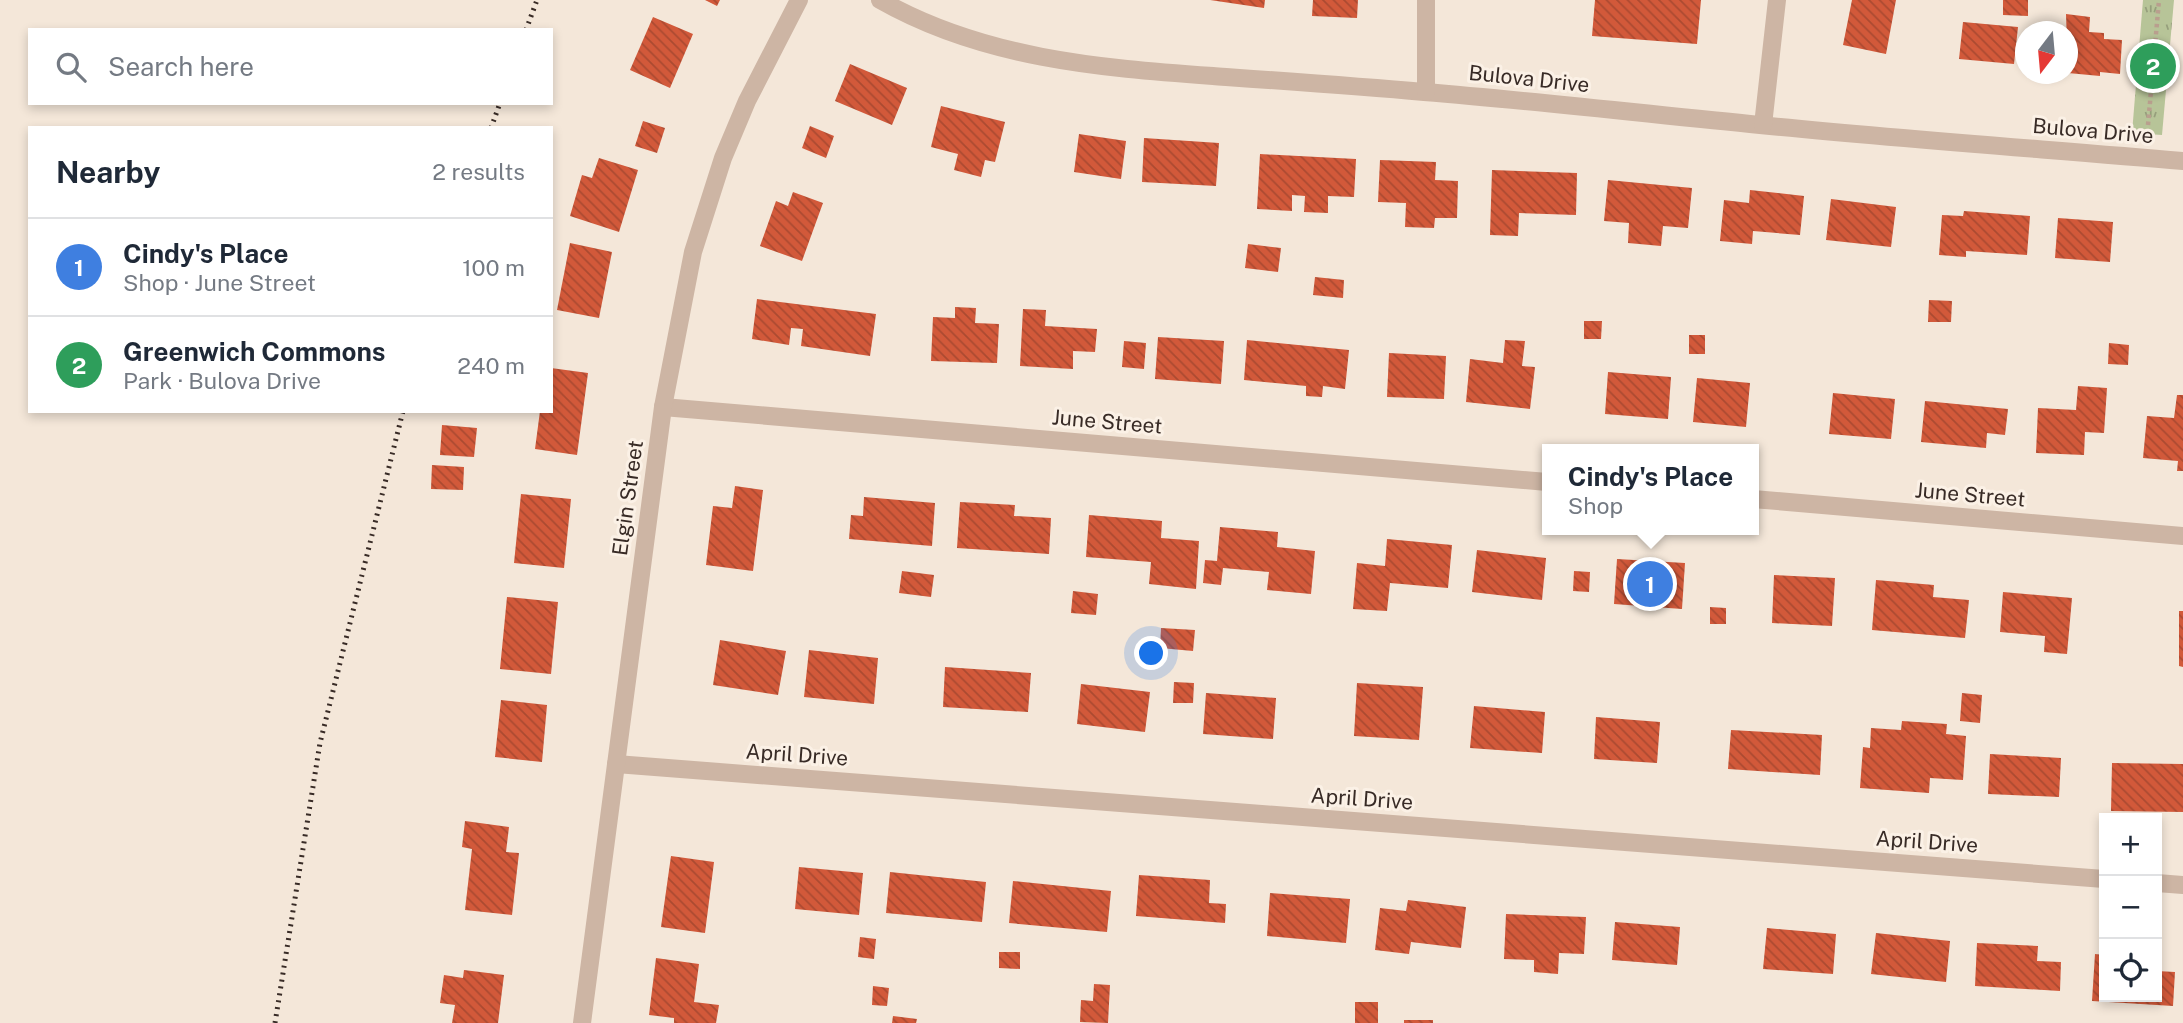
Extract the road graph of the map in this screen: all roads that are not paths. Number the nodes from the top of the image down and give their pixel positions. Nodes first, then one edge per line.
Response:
1 (799, 0) edge
2 (880, 0) edge
3 (1426, 0) edge
4 (1777, 0) edge
5 (1426, 92) junction
6 (1763, 125) junction
7 (2183, 161) edge
8 (663, 407) junction
9 (1542, 482) edge
10 (1759, 500) edge
11 (2183, 536) edge
12 (616, 764) junction
13 (2099, 878) edge
14 (2162, 883) edge
15 (2183, 885) edge
16 (582, 1023) edge

1 - 8 street, Elgin Street
2 - 5 street, Bulova Drive
3 - 5 street
4 - 6 street
5 - 6 street, Bulova Drive
6 - 7 street, Bulova Drive
8 - 9 street, June Street
8 - 12 street, Elgin Street
10 - 11 street, June Street
12 - 13 street, April Drive
12 - 16 street, Elgin Street
14 - 15 street

